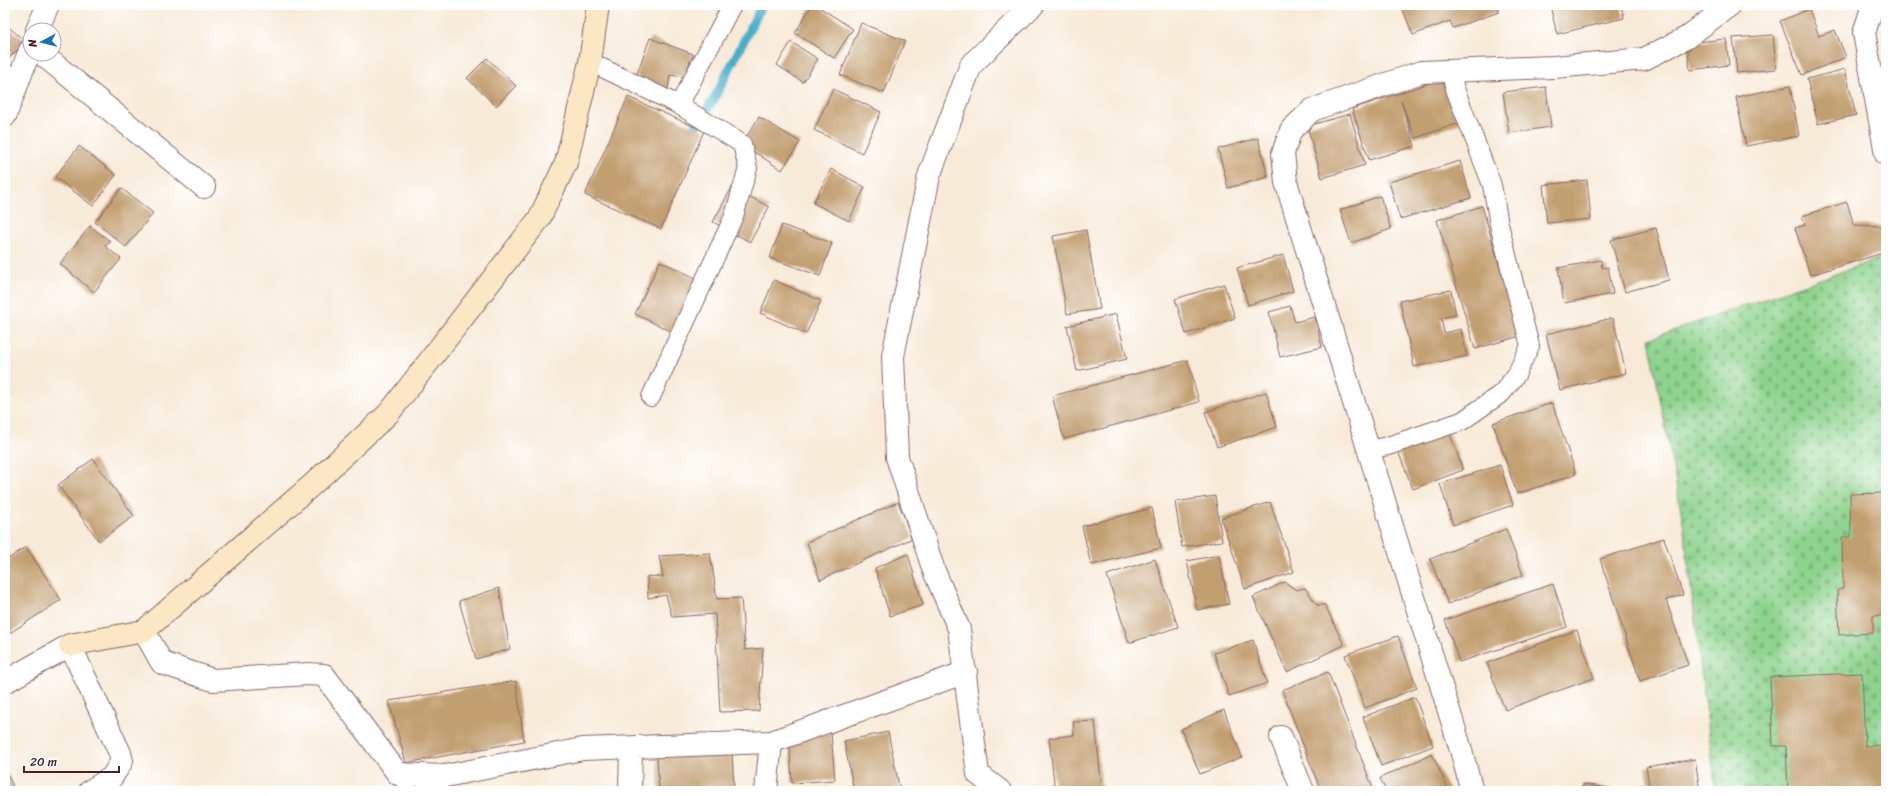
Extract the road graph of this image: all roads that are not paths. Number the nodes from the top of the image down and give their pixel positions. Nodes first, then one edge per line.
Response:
1 (48, 5) edge
2 (598, 5) edge
3 (732, 5) edge
4 (1033, 5) edge
5 (1730, 5) edge
6 (1873, 5) edge
7 (41, 22) edge
8 (25, 62) edge
9 (52, 62) edge
10 (590, 62) junction
11 (1450, 69) junction
12 (681, 106) junction
13 (5, 116) edge
14 (1886, 154) edge
15 (204, 187) dead end
16 (651, 397) dead end
17 (1368, 450) junction
18 (144, 632) junction
19 (70, 645) junction
20 (966, 672) junction
21 (5, 682) edge
22 (1281, 737) dead end
23 (771, 742) junction
24 (631, 748) junction
25 (407, 783) edge
26 (90, 791) edge
27 (630, 791) edge
28 (766, 791) edge
29 (1000, 791) edge
30 (1303, 791) edge
31 (1472, 791) edge

1 - 7 street
2 - 10 street
3 - 12 lane
4 - 20 street
5 - 11 street
6 - 14 street
8 - 13 street
9 - 15 street
10 - 12 lane
10 - 18 street
11 - 17 lane
11 - 17 street
12 - 16 lane
17 - 31 street
18 - 19 street
18 - 25 street
19 - 21 street
19 - 26 street
20 - 23 street
20 - 29 street
22 - 30 street
23 - 24 street
23 - 28 street
24 - 25 street
24 - 27 street

